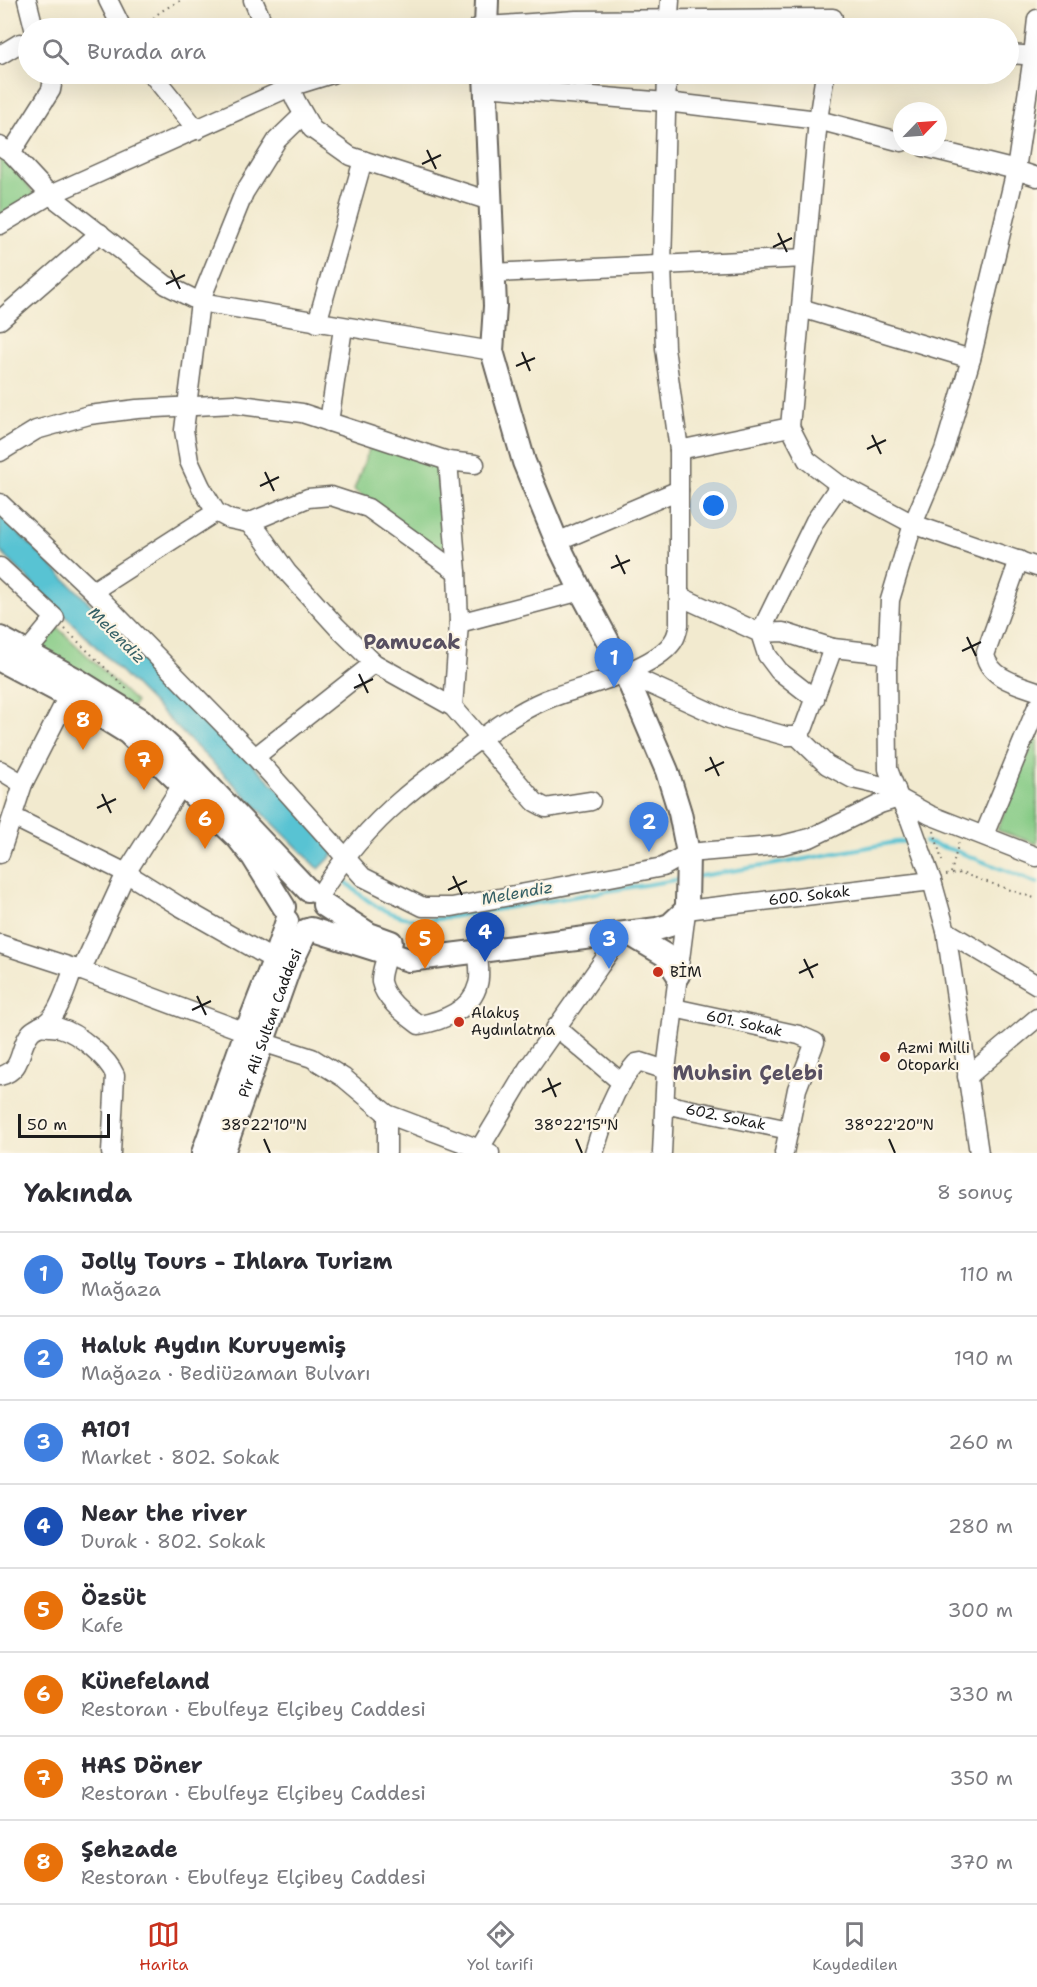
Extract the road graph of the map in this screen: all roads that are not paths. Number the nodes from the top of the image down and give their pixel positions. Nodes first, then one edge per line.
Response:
1 (108, 0) edge
2 (253, 0) edge
3 (487, 0) edge
4 (670, 0) edge
5 (30, 1) edge
6 (833, 15) edge
7 (33, 18) edge
8 (117, 18) edge
9 (261, 18) edge
10 (484, 18) edge
11 (669, 18) edge
12 (778, 18) edge
13 (1037, 19) edge
14 (18, 44) edge
15 (0, 55) edge
16 (1019, 55) edge
17 (1035, 56) edge
18 (52, 84) edge
19 (160, 84) edge
20 (280, 84) edge
21 (289, 84) edge
22 (484, 84) edge
23 (517, 84) edge
24 (667, 84) edge
25 (823, 84) edge
26 (666, 102) junction
27 (303, 115) junction
28 (818, 120) junction
29 (197, 130) junction
30 (893, 140) edge
31 (6, 149) edge
32 (947, 153) edge
33 (363, 160) junction
34 (1016, 170) junction
35 (1037, 177) edge
36 (50, 195) junction
37 (490, 201) junction
38 (0, 225) edge
39 (100, 233) junction
40 (805, 258) junction
41 (662, 266) junction
42 (493, 273) junction
43 (200, 302) junction
44 (801, 308) junction
45 (0, 320) edge
46 (317, 323) junction
47 (343, 328) junction
48 (492, 351) junction
49 (972, 359) junction
50 (187, 406) junction
51 (329, 422) junction
52 (790, 427) junction
53 (678, 450) junction
54 (0, 452) edge
55 (447, 461) junction
56 (475, 464) dead end
57 (840, 485) junction
58 (679, 490) junction
59 (0, 503) edge
60 (216, 512) junction
61 (248, 523) junction
62 (913, 524) junction
63 (557, 542) junction
64 (1019, 560) junction
65 (0, 567) edge
66 (1037, 567) edge
67 (457, 572) junction
68 (93, 591) junction
69 (581, 591) junction
70 (679, 596) junction
71 (459, 623) junction
72 (760, 633) junction
73 (0, 638) edge
74 (833, 648) junction
75 (27, 652) junction
76 (888, 654) junction
77 (0, 660) edge
78 (374, 663) junction
79 (625, 673) junction
80 (1037, 692) edge
81 (68, 696) junction
82 (814, 699) junction
83 (1037, 706) edge
84 (453, 707) junction
85 (797, 736) junction
86 (481, 738) junction
87 (255, 757) junction
88 (0, 770) edge
89 (183, 783) junction
90 (23, 784) junction
91 (898, 794) junction
92 (591, 801) dead end
93 (13, 817) junction
94 (984, 835) junction
95 (688, 853) junction
96 (0, 854) edge
97 (1037, 856) edge
98 (344, 862) junction
99 (126, 873) junction
100 (932, 881) junction
101 (320, 893) junction
102 (687, 907) junction
103 (285, 914) junction
104 (309, 929) junction
105 (946, 931) junction
106 (626, 933) junction
107 (0, 944) edge
108 (477, 951) junction
109 (387, 954) junction
110 (274, 960) junction
111 (77, 970) junction
112 (678, 975) junction
113 (1033, 979) edge
114 (674, 1008) junction
115 (1037, 1018) edge
116 (40, 1026) junction
117 (556, 1027) junction
118 (254, 1037) junction
119 (666, 1070) junction
120 (0, 1076) edge
121 (967, 1077) junction
122 (622, 1083) junction
123 (664, 1104) junction
124 (387, 1114) junction
125 (789, 1130) junction
126 (483, 1152) edge
127 (111, 1153) edge
128 (203, 1153) edge
129 (223, 1153) edge
130 (387, 1153) edge
131 (594, 1153) edge
132 (662, 1153) edge
133 (784, 1153) edge
134 (979, 1153) edge

1 - 8 street
2 - 9 street
3 - 10 main road
4 - 11 street
5 - 7 street
6 - 12 street
13 - 17 street
14 - 15 street
16 - 17 street
17 - 34 street
18 - 31 street
19 - 29 street
20 - 29 street
21 - 27 street
22 - 37 main road
23 - 26 street
24 - 26 street
25 - 28 street
26 - 28 street
26 - 41 street
27 - 33 street
27 - 43 street
28 - 30 street
28 - 40 street
29 - 36 street
31 - 36 street
32 - 34 street
33 - 37 street
33 - 46 street
34 - 35 street
34 - 49 street
36 - 38 street
36 - 39 street
37 - 42 main road
39 - 43 street
39 - 45 street
40 - 41 street
40 - 44 street
41 - 42 street
41 - 53 street
42 - 48 main road
43 - 46 street
43 - 50 street
44 - 49 street
44 - 52 street
46 - 47 street
47 - 48 street
47 - 51 street
48 - 63 main road
49 - 62 street
50 - 51 street
50 - 54 street
50 - 60 street
51 - 55 street
52 - 53 street
52 - 57 street
53 - 58 street
55 - 56 street
55 - 67 street
57 - 62 street
57 - 72 street
58 - 63 street
58 - 70 street
59 - 68 street
60 - 61 street
60 - 68 street
61 - 67 street
61 - 78 street
62 - 64 street
62 - 76 street
63 - 69 main road
64 - 66 street
64 - 80 street
65 - 75 street
67 - 71 street
68 - 87 street
69 - 71 street
69 - 79 main road
70 - 72 street
70 - 79 street
71 - 84 street
72 - 74 street
72 - 82 street
73 - 75 main road
74 - 76 street
74 - 82 street
75 - 101 main road
76 - 91 street
77 - 81 main road
78 - 84 street
78 - 87 street
79 - 85 street
79 - 86 street
79 - 95 main road
81 - 89 main road
81 - 90 street
82 - 85 street
83 - 94 street
84 - 86 street
85 - 91 street
86 - 92 street
86 - 98 street
87 - 98 street
88 - 90 street
89 - 99 street
89 - 103 main road
90 - 93 street
91 - 94 street
91 - 95 street
91 - 100 street
93 - 96 street
93 - 99 street
94 - 97 street
95 - 98 street
95 - 102 main road
98 - 101 street
99 - 110 street
99 - 111 street
100 - 102 street, 600. Sokak
100 - 105 street
101 - 102 main road
101 - 103 main road
101 - 104 main road
102 - 106 main road
102 - 112 street
103 - 104 main road
103 - 110 main road
104 - 109 main road
104 - 118 main road, Pir Ali Sultan Caddesi
105 - 113 street
105 - 121 street
106 - 108 main road
106 - 112 main road
106 - 117 street
107 - 111 street
108 - 109 main road
108 - 109 street
110 - 118 main road
111 - 116 street
111 - 118 street
112 - 114 street
114 - 119 street
114 - 125 street, 601. Sokak
115 - 121 street
116 - 120 street
116 - 127 street
117 - 122 street
117 - 126 street
118 - 124 street
118 - 128 main road
118 - 129 main road, Pir Ali Sultan Caddesi
119 - 122 street
119 - 123 street
121 - 134 street
122 - 131 street
123 - 125 street, 602. Sokak
123 - 132 street
124 - 126 street
124 - 130 street
125 - 133 street

